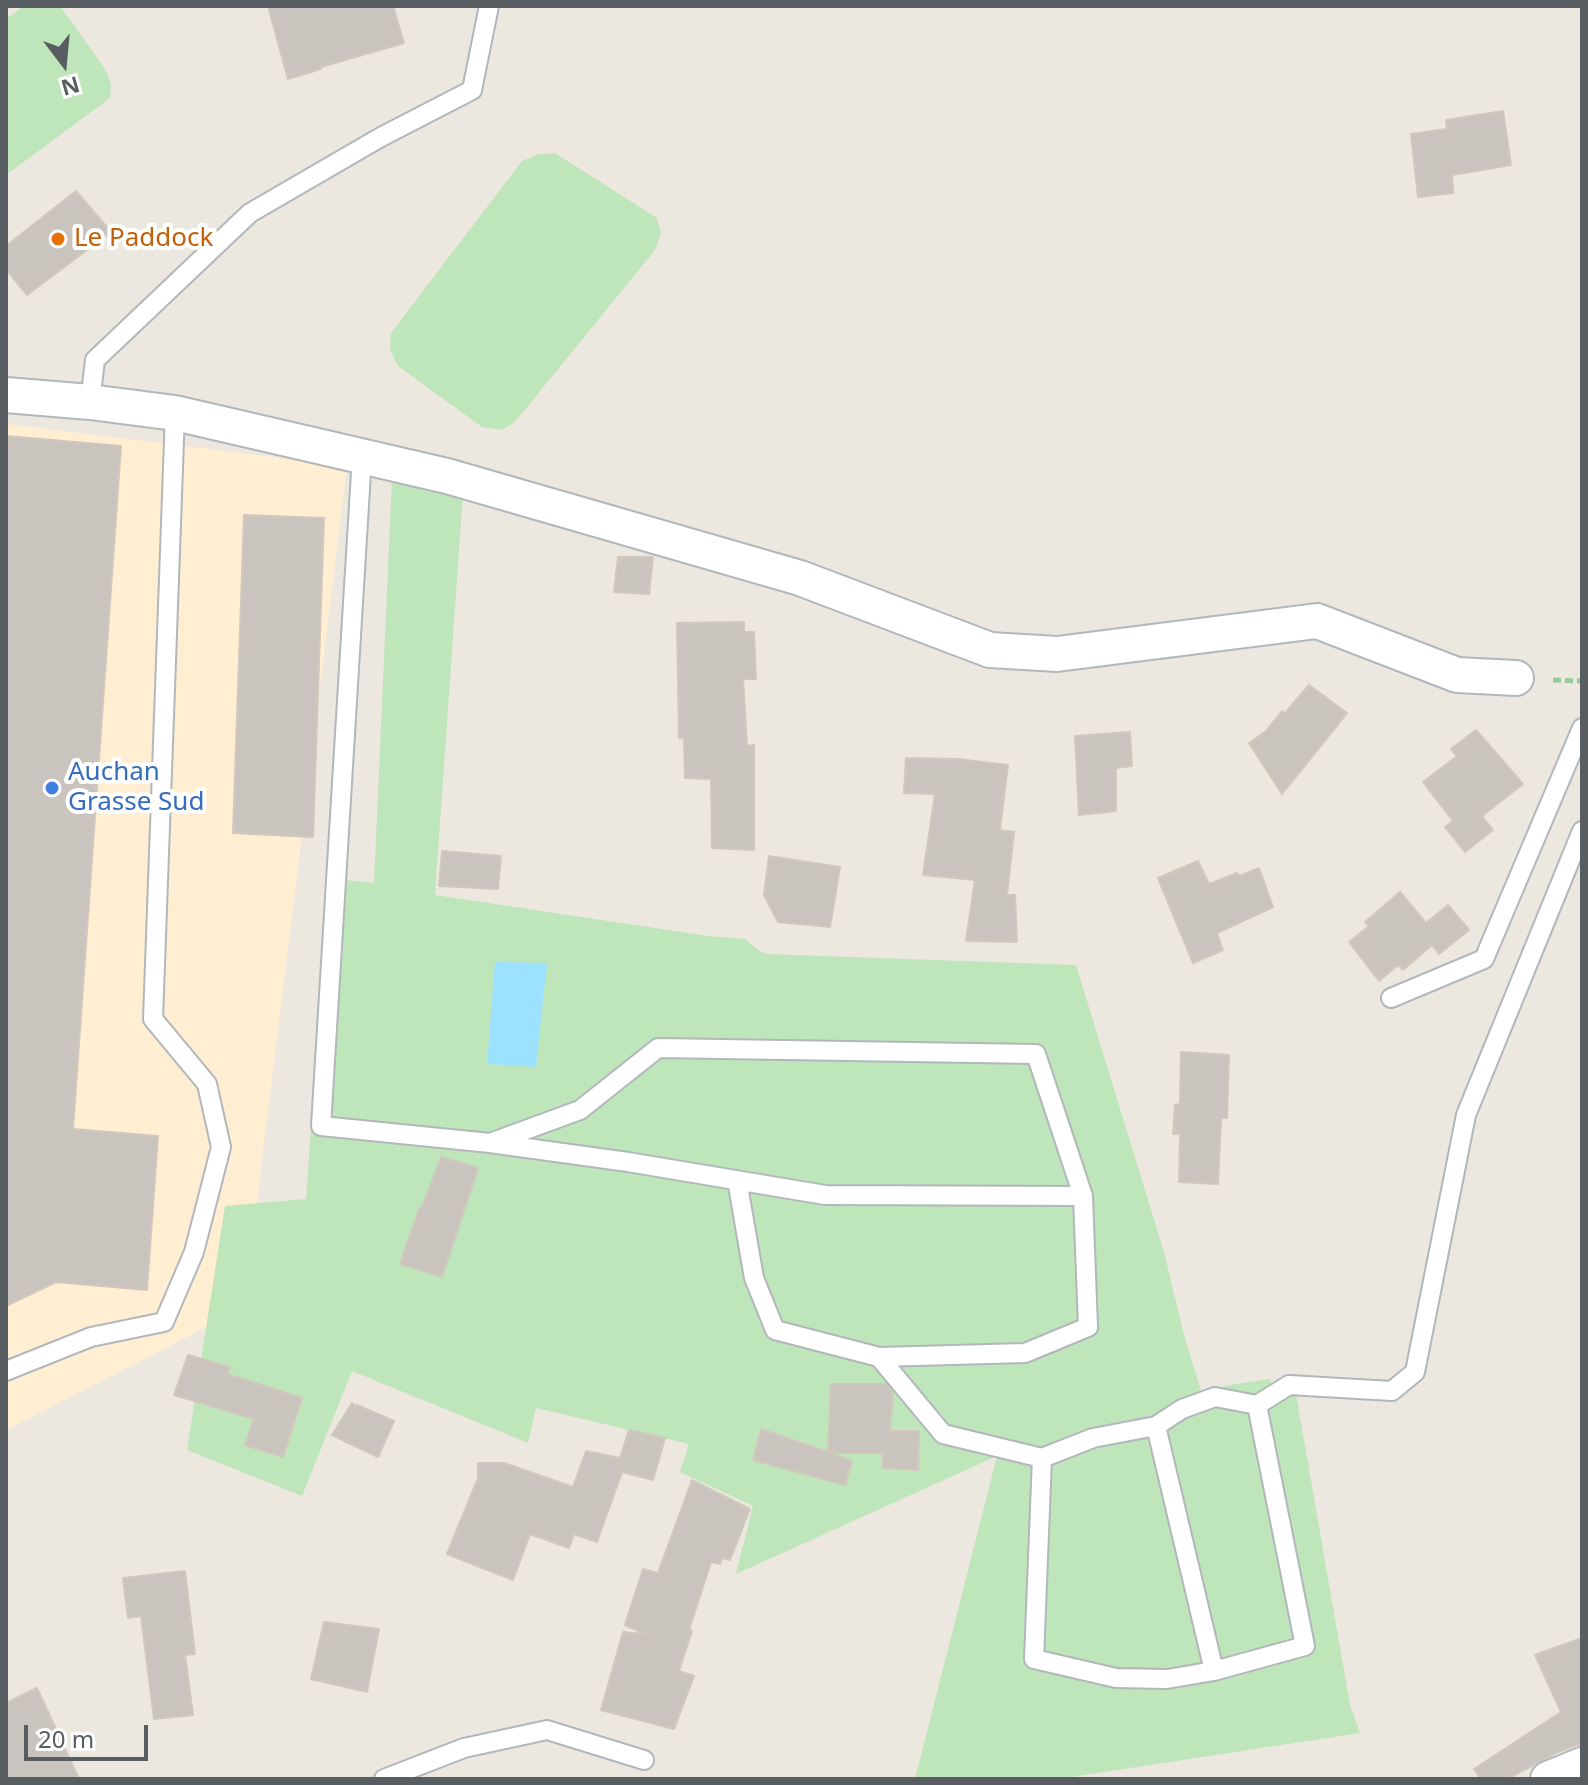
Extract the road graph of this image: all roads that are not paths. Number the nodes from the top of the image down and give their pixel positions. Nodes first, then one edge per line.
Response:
1 (489, 6) edge
2 (6, 395) edge
3 (90, 402) junction
4 (175, 413) junction
5 (362, 456) junction
6 (1516, 678) dead end
7 (1582, 728) edge
8 (1582, 831) edge
9 (1391, 998) dead end
10 (490, 1143) junction
11 (737, 1180) junction
12 (1083, 1196) junction
13 (879, 1357) junction
14 (6, 1371) edge
15 (1257, 1405) junction
16 (1156, 1426) junction
17 (1042, 1458) junction
18 (1214, 1671) junction
19 (644, 1760) dead end
20 (1582, 1765) edge
21 (384, 1779) edge
22 (1548, 1779) edge

1 - 3 lane
2 - 3 street
3 - 4 street
4 - 5 street
4 - 14 lane
5 - 6 street
5 - 10 lane
7 - 9 lane
8 - 15 lane
10 - 11 lane
10 - 12 lane
11 - 12 lane
11 - 13 lane
12 - 13 lane
13 - 17 lane
15 - 16 lane
15 - 18 lane
16 - 17 lane
16 - 18 lane
17 - 18 lane
19 - 21 lane
20 - 22 street

